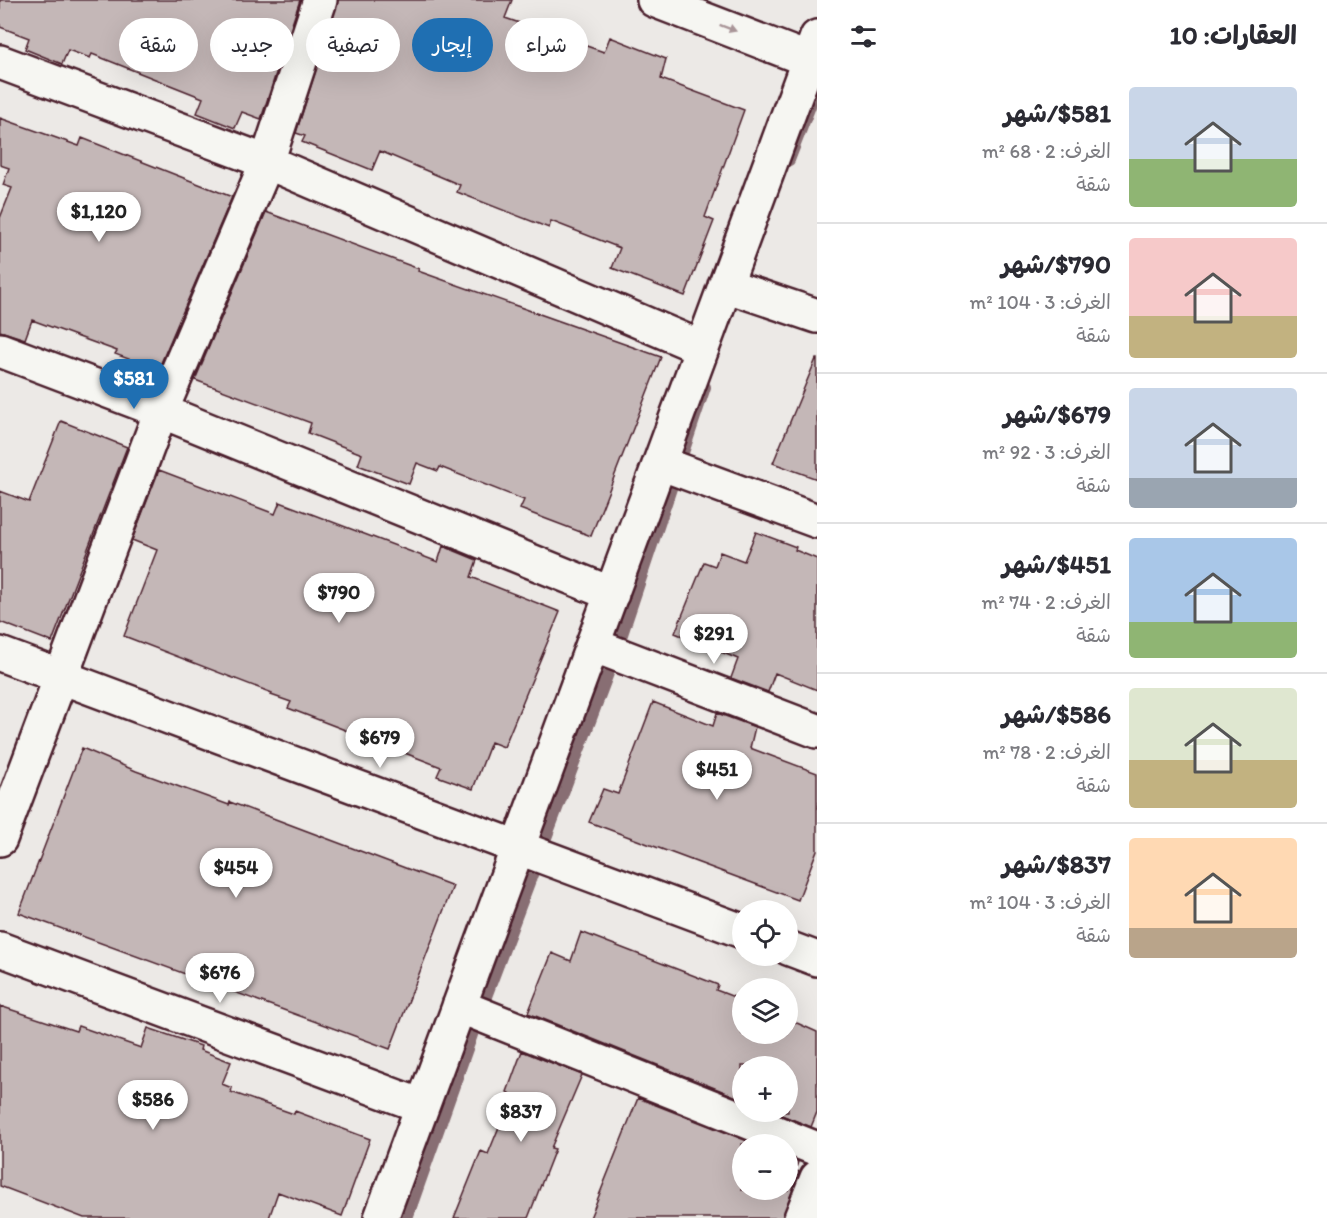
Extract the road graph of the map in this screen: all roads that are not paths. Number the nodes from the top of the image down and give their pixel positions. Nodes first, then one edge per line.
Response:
1 (320, 0) edge
2 (654, 0) edge
3 (814, 53) edge
4 (0, 62) edge
5 (267, 162) junction
6 (725, 285) junction
7 (817, 316) edge
8 (702, 348) junction
9 (0, 350) edge
10 (161, 411) junction
11 (660, 463) junction
12 (817, 521) edge
13 (612, 594) junction
14 (593, 645) junction
15 (0, 654) edge
16 (61, 677) junction
17 (817, 731) edge
18 (0, 839) edge
19 (518, 847) junction
20 (732, 927) edge
21 (0, 949) edge
22 (798, 952) edge
23 (817, 959) edge
24 (459, 1006) junction
25 (422, 1106) junction
26 (817, 1149) edge
27 (817, 1178) edge
28 (381, 1218) edge
29 (801, 1218) edge

1 - 5 street
2 -> 3 street
3 - 6 street
4 - 5 street
5 - 8 street
5 - 10 street
6 - 7 street
6 - 8 street
8 - 11 street
9 - 10 street
10 - 13 street
10 - 16 street
11 - 12 street
11 - 13 street
13 - 14 street
14 - 17 street
14 - 19 street
15 - 16 street
16 - 18 street
16 - 19 street
19 - 20 street
19 - 24 street
21 - 25 street
22 - 23 street
24 - 25 street
24 - 26 street
25 - 28 street
27 - 29 street

